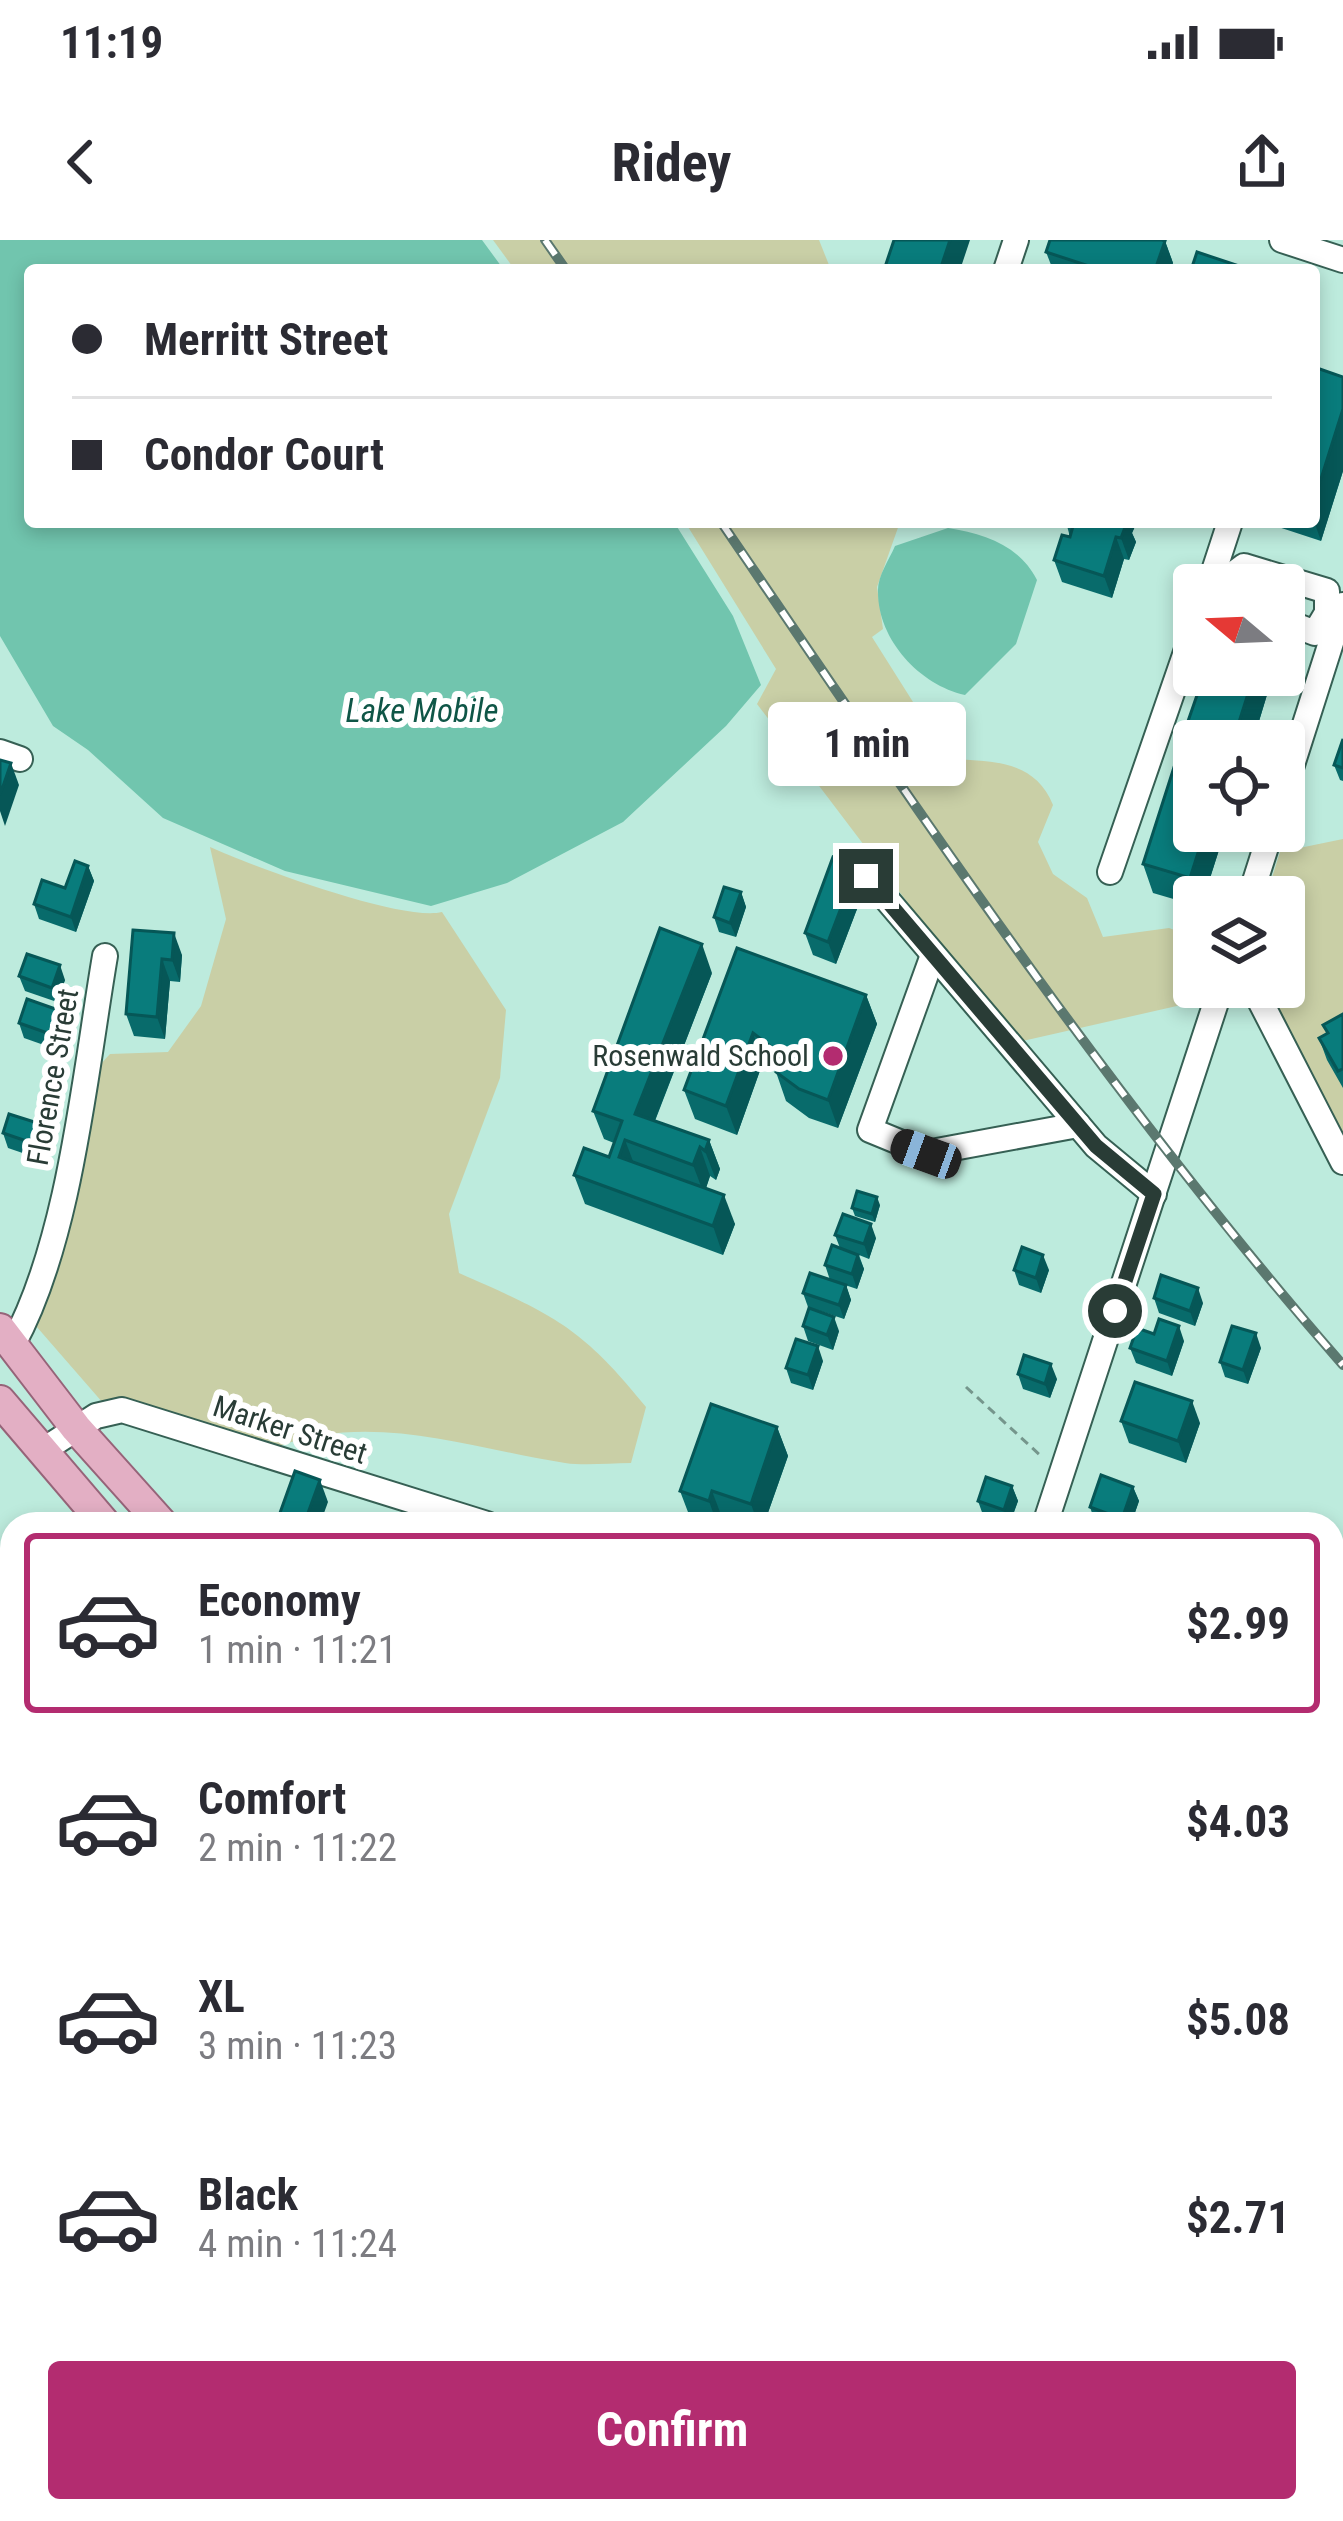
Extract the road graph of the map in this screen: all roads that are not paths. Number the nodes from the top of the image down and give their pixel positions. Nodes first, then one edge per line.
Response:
1 (1282, 240) edge
2 (1343, 260) edge
3 (1229, 528) edge
4 (1221, 564) edge
5 (1305, 585) edge
6 (1336, 612) edge
7 (1305, 629) edge
8 (1173, 690) edge
9 (1304, 720) edge
10 (1110, 872) dead end
11 (866, 876) dead end
12 (933, 955) junction
13 (105, 956) dead end
14 (1214, 1008) edge
15 (1264, 1008) edge
16 (1078, 1125) junction
17 (1343, 1162) edge
18 (1154, 1194) junction
19 (6, 1336) edge
20 (0, 1401) edge
21 (76, 1428) junction
22 (41, 1451) junction
23 (94, 1512) edge
24 (151, 1512) edge
25 (449, 1512) edge
26 (1049, 1512) edge

1 - 2 street
3 - 4 street
5 - 6 street
6 - 7 street
6 - 9 street
8 - 10 street
11 - 12 street
12 - 16 street
12 - 16 street
13 - 19 street, Florence Street
14 - 18 street
15 - 17 street
16 - 18 street
18 - 26 street
19 - 21 main road
20 - 22 main road
21 - 22 street, Marker Street
21 - 24 main road
21 - 25 street, Marker Street
22 - 23 main road

